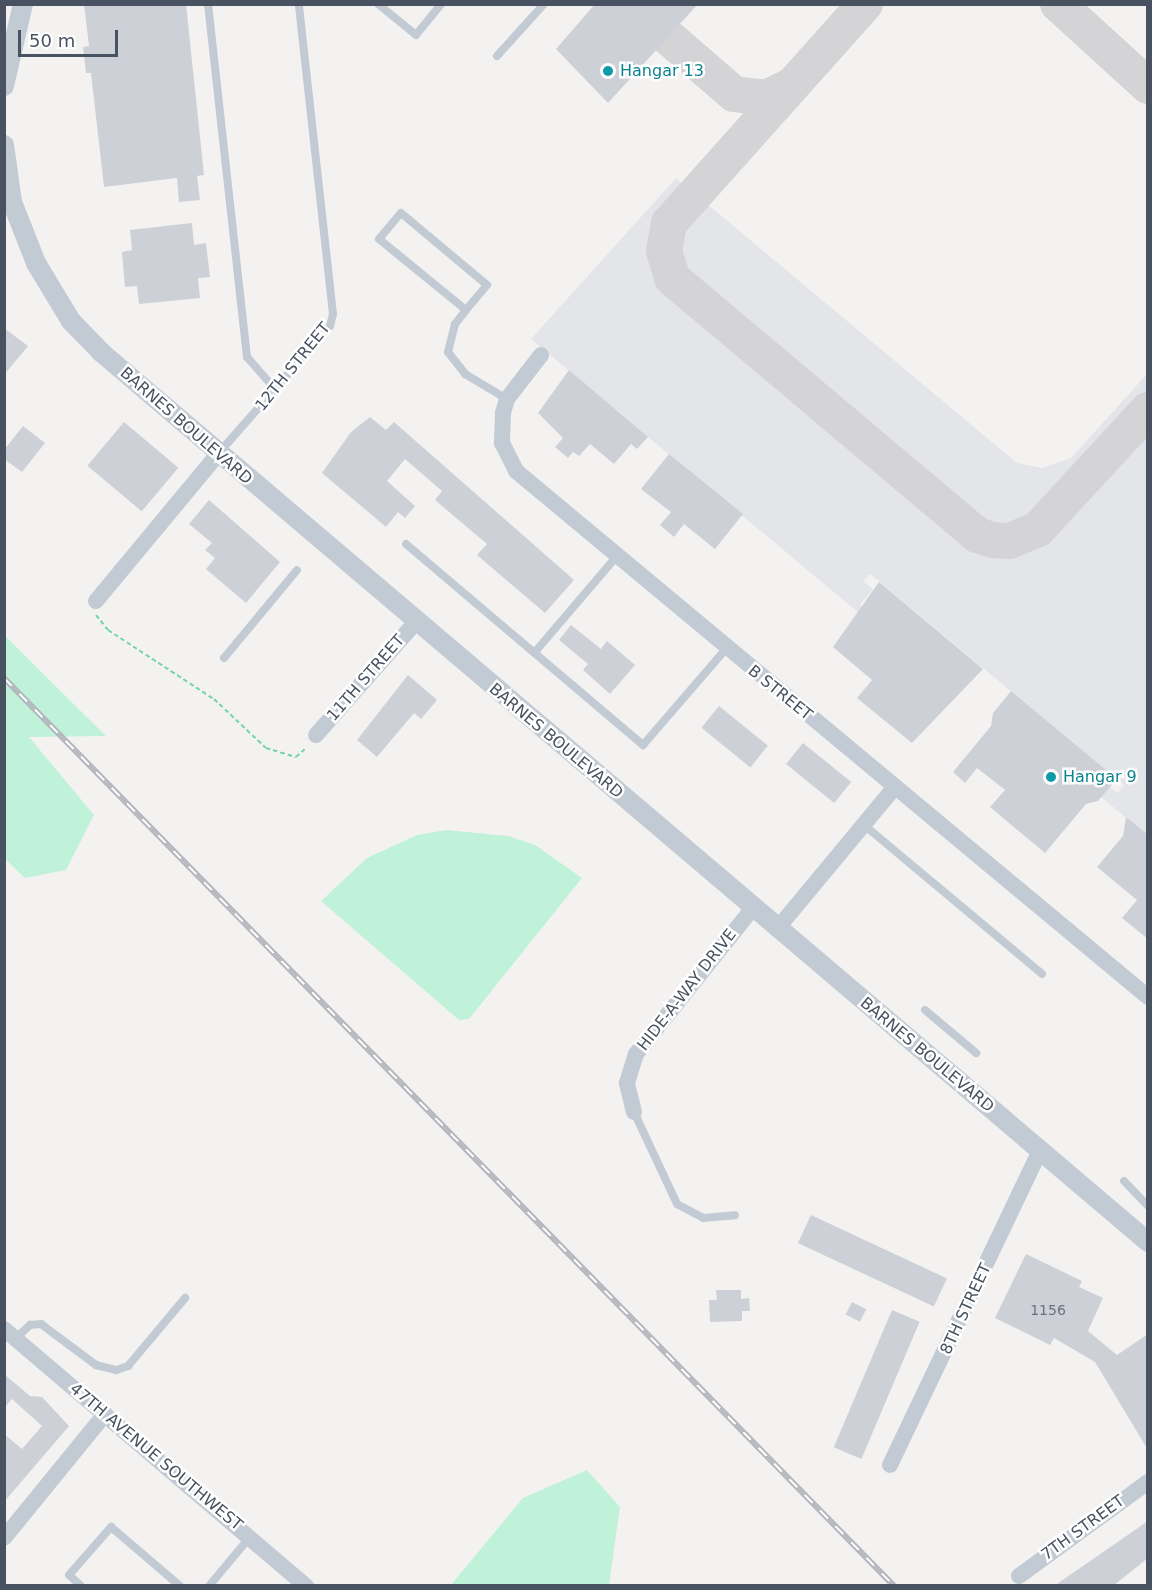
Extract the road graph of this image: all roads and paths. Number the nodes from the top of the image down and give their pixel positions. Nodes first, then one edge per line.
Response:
1 (23, 4) edge
2 (208, 4) edge
3 (299, 4) edge
4 (378, 4) edge
5 (441, 4) edge
6 (544, 4) edge
7 (497, 56) dead end
8 (4, 86) edge
9 (4, 145) edge
10 (8, 203) edge
11 (466, 310) junction
12 (541, 355) dead end
13 (275, 389) junction
14 (507, 399) junction
15 (218, 454) junction
16 (406, 544) dead end
17 (616, 557) junction
18 (297, 570) dead end
19 (96, 601) joint
20 (416, 622) junction
21 (726, 649) junction
22 (535, 652) junction
23 (224, 658) dead end
24 (316, 735) joint
25 (895, 787) junction
26 (864, 825) junction
27 (753, 908) junction
28 (777, 928) junction
29 (1042, 975) dead end
30 (1148, 997) edge
31 (925, 1010) dead end
32 (976, 1053) dead end
33 (634, 1112) joint
34 (1040, 1151) junction
35 (1124, 1181) dead end
36 (1148, 1206) edge
37 (735, 1215) dead end
38 (1148, 1242) edge
39 (185, 1298) dead end
40 (10, 1334) edge
41 (105, 1413) junction
42 (890, 1465) dead end
43 (1142, 1486) edge
44 (250, 1537) junction
45 (4, 1538) edge
46 (1019, 1576) dead end
47 (81, 1586) edge
48 (180, 1586) edge
49 (209, 1586) edge
50 (306, 1586) edge

1 - 8 street
2 - 13 lane
3 - 13 lane, 12TH STREET
4 - 5 lane
6 - 7 lane
9 - 10 street, BARNES BOULEVARD
10 - 15 street, BARNES BOULEVARD
11 - 11 lane
11 - 14 lane
12 - 14 street, B STREET
13 - 15 lane, 12TH STREET
14 - 17 street, B STREET
15 - 19 street, 12TH STREET
15 - 20 street, BARNES BOULEVARD
16 - 22 lane
17 - 21 street, B STREET
17 - 22 lane
18 - 23 lane
19 - 24 path
20 - 24 street, 11TH STREET
20 - 27 street, BARNES BOULEVARD
21 - 22 lane
21 - 25 street, B STREET
25 - 26 street
25 - 30 street, B STREET
26 - 28 street
26 - 29 lane
27 - 28 street, BARNES BOULEVARD
27 - 33 street, HIDE-A-WAY DRIVE
28 - 34 street, BARNES BOULEVARD
31 - 32 lane
33 - 37 lane
34 - 38 street, BARNES BOULEVARD
34 - 42 street, 8TH STREET
35 - 36 lane
39 - 40 lane
40 - 41 street, 47TH AVENUE SOUTHWEST
41 - 44 street, 47TH AVENUE SOUTHWEST
41 - 45 street
43 - 46 street, 7TH STREET
44 - 49 lane
44 - 50 street, 47TH AVENUE SOUTHWEST
47 - 48 lane

